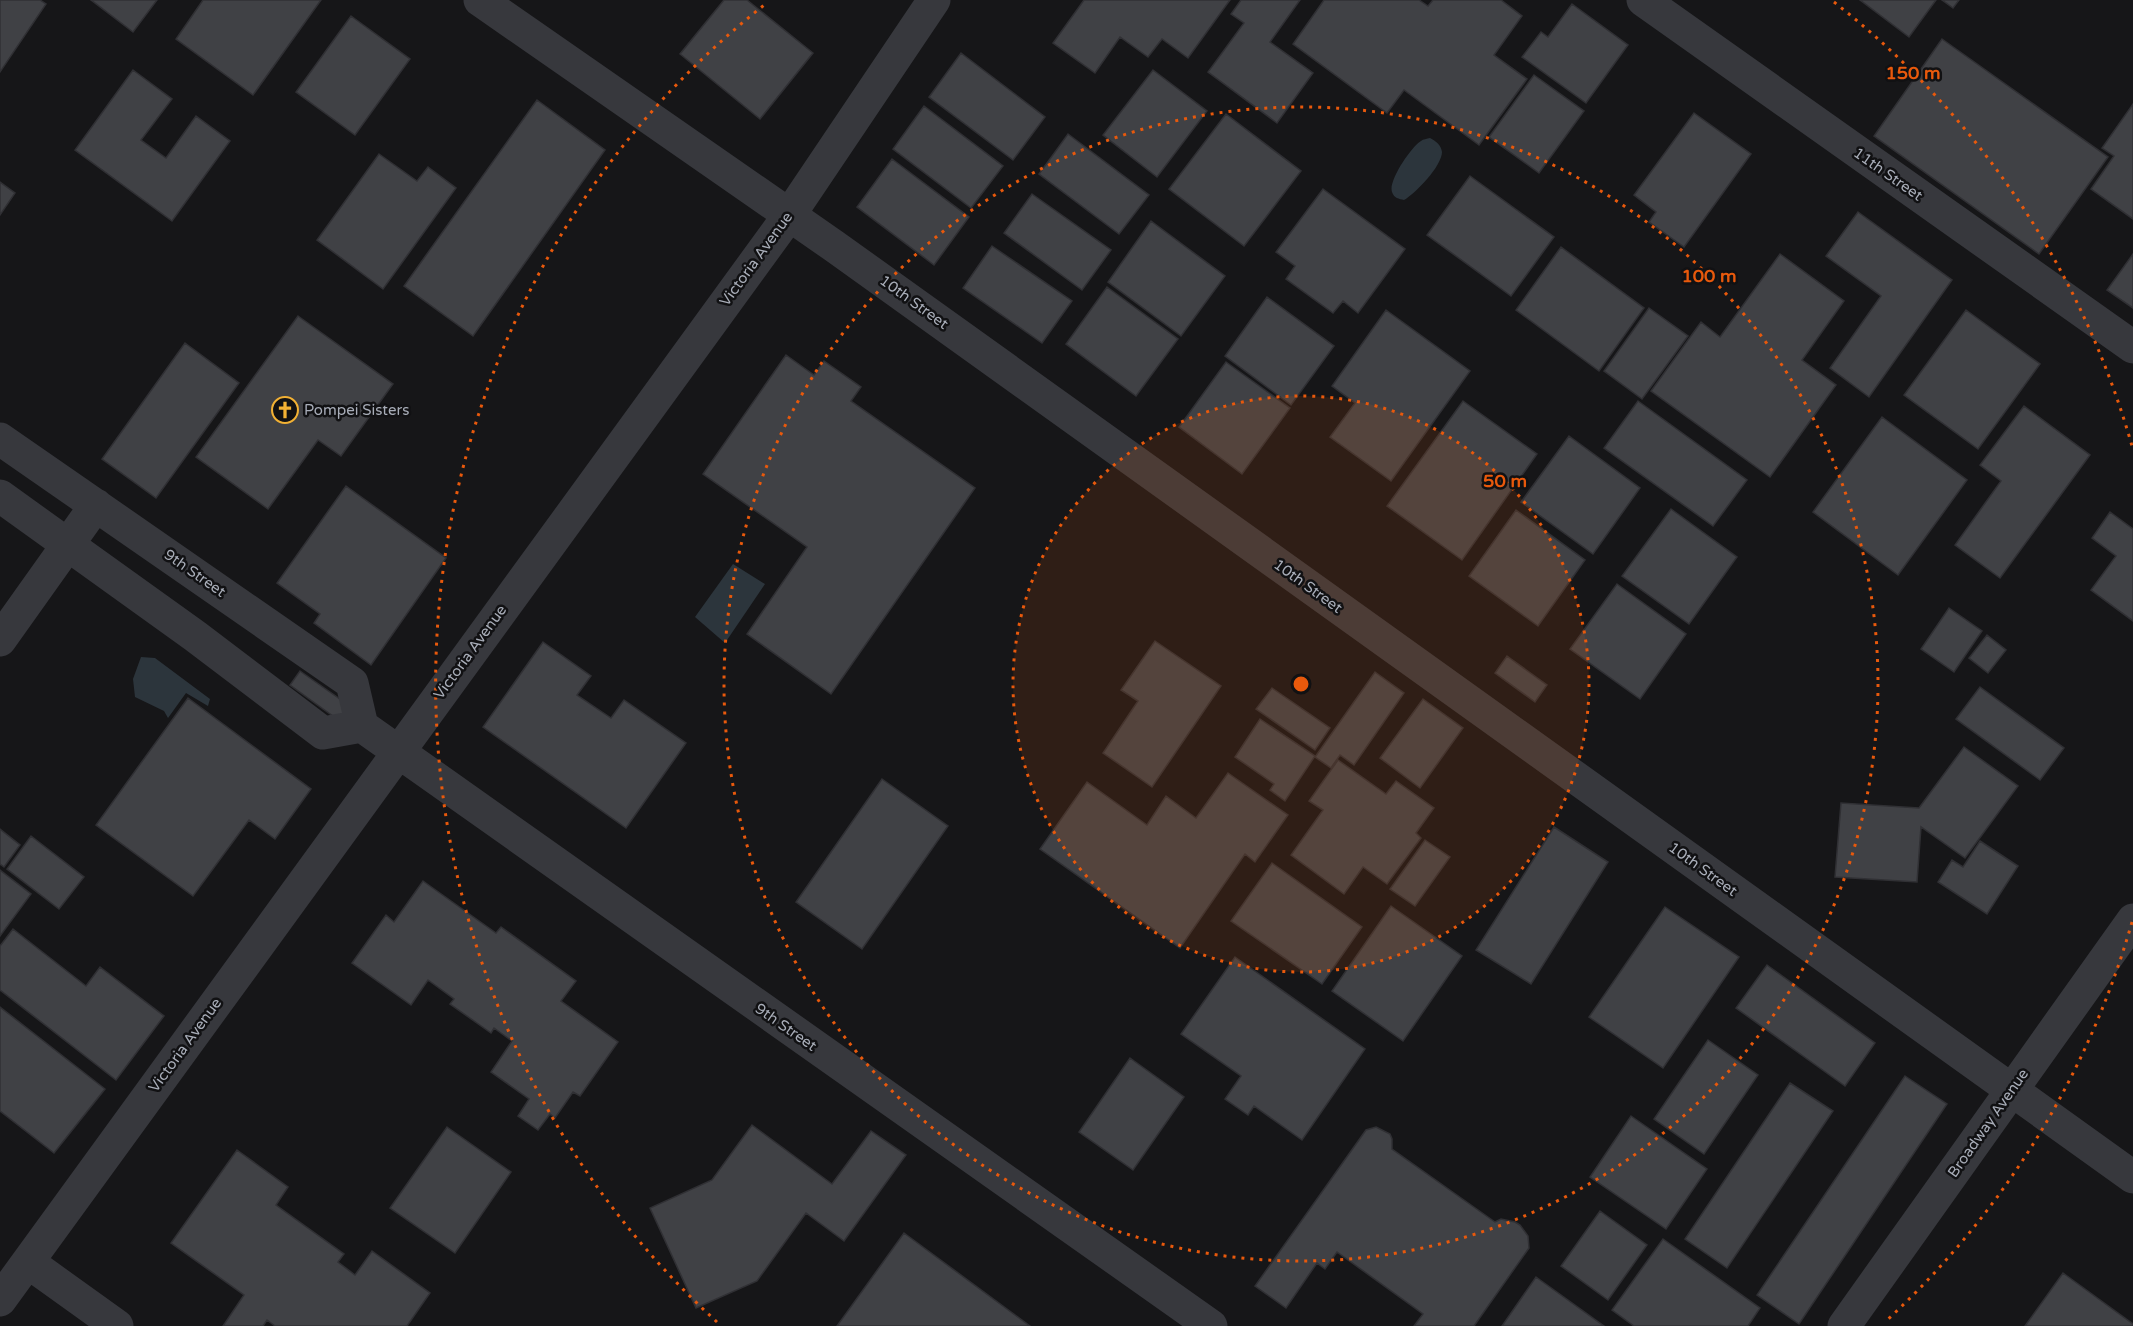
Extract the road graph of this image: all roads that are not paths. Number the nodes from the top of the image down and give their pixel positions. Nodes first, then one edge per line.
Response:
1 (480, 0) edge
2 (934, 0) edge
3 (1643, 0) edge
4 (790, 214) junction
5 (2133, 347) edge
6 (0, 439) edge
7 (0, 496) edge
8 (96, 505) junction
9 (68, 544) junction
10 (0, 640) edge
11 (363, 726) junction
12 (399, 753) junction
13 (2133, 920) edge
14 (2011, 1090) junction
15 (2133, 1177) edge
16 (28, 1262) junction
17 (0, 1300) edge
18 (117, 1326) edge
19 (1210, 1326) edge
20 (1844, 1326) edge

1 - 4 street, 10th Street
2 - 4 street, Victoria Avenue
3 - 5 street, 11th Street
4 - 12 street, Victoria Avenue
4 - 14 street, 10th Street
6 - 8 street, 9th Street
7 - 9 street
8 - 9 street
8 - 11 street, 9th Street
9 - 10 street
9 - 11 street
11 - 12 street, 9th Street
12 - 16 street, Victoria Avenue
12 - 19 street, 9th Street
13 - 14 street, Broadway Avenue
14 - 15 street, 10th Street
14 - 20 street, Broadway Avenue
16 - 17 street, Victoria Avenue
16 - 18 street

